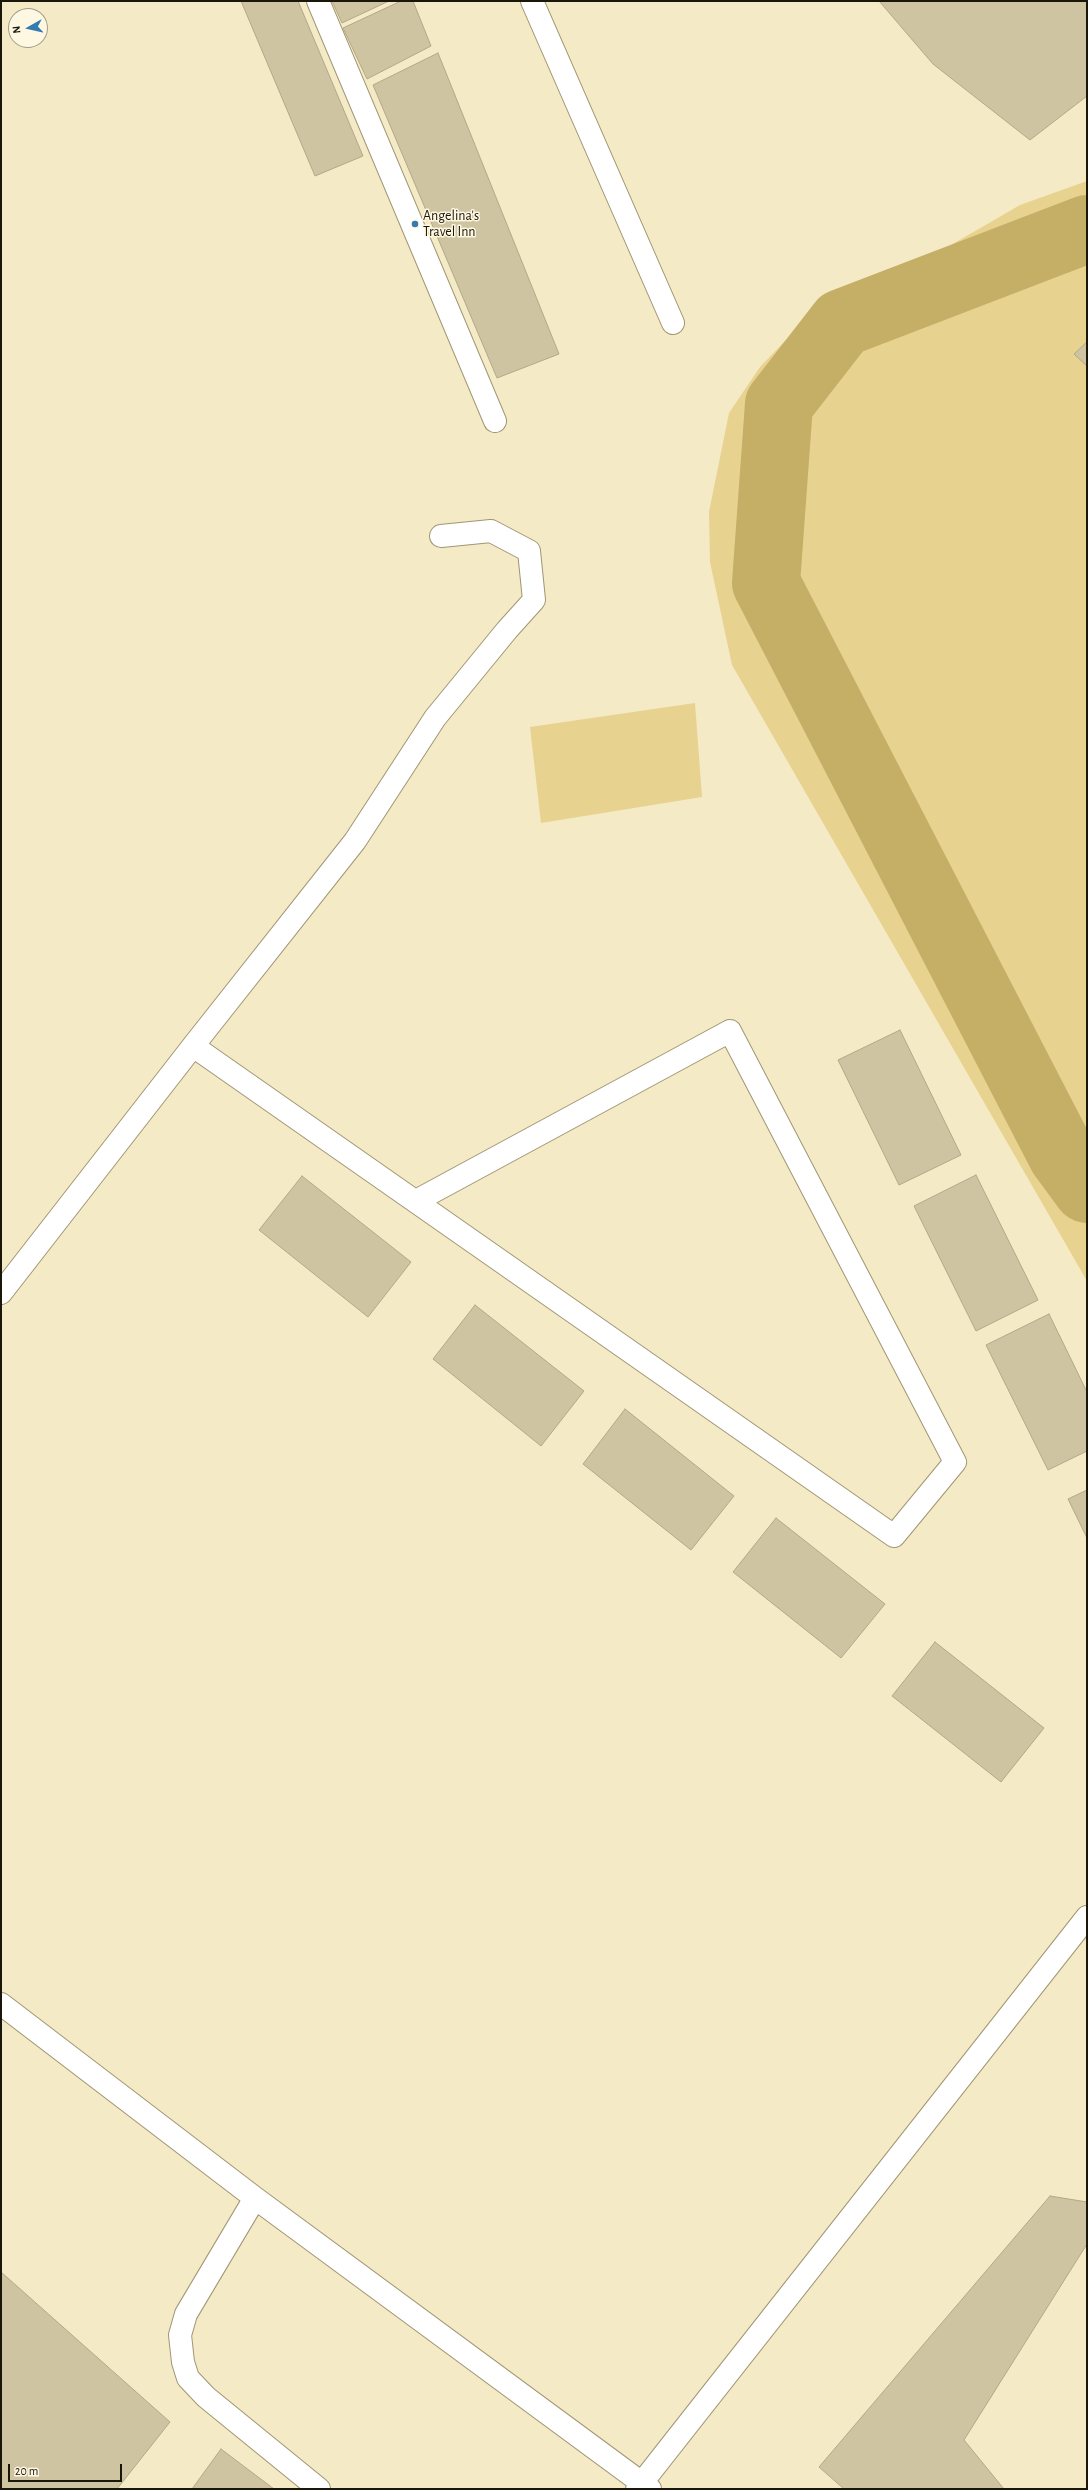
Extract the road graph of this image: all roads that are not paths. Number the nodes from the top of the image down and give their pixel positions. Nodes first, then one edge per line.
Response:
1 (318, 1) edge
2 (532, 1) edge
3 (673, 323) dead end
4 (495, 421) dead end
5 (441, 536) dead end
6 (193, 1046) junction
7 (416, 1201) junction
8 (1, 1293) edge
9 (1087, 1917) edge
10 (1, 2004) edge
11 (255, 2198) junction
12 (643, 2487) edge
13 (319, 2489) edge

1 - 4 street
2 - 3 street
5 - 6 street
6 - 7 street
6 - 8 street
7 - 7 street
9 - 12 street
10 - 11 street
11 - 12 street
11 - 13 street

